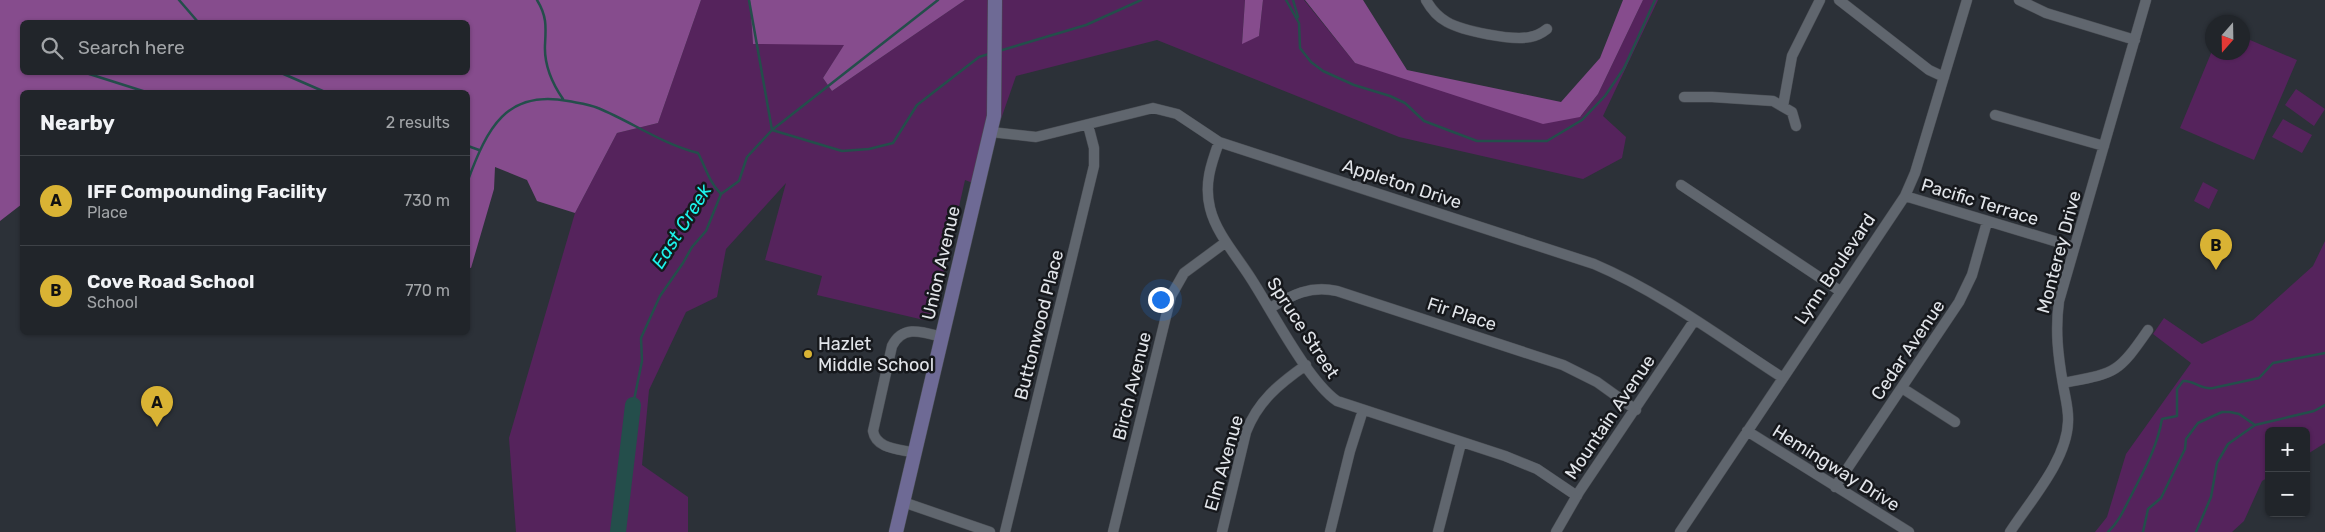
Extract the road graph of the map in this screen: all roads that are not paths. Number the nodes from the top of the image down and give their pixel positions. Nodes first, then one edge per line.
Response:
1 (995, 0) edge
2 (1426, 0) edge
3 (1820, 0) edge
4 (1838, 0) edge
5 (1966, 0) edge
6 (2019, 0) edge
7 (2146, 0) edge
8 (1547, 28) dead end
9 (2135, 40) junction
10 (1944, 77) junction
11 (1684, 97) dead end
12 (1783, 106) junction
13 (1995, 115) dead end
14 (1088, 125) junction
15 (1796, 126) dead end
16 (991, 132) junction
17 (1219, 142) junction
18 (2104, 146) junction
19 (1681, 185) dead end
20 (1904, 196) junction
21 (1987, 222) junction
22 (1226, 242) junction
23 (2074, 247) junction
24 (1840, 291) junction
25 (1270, 308) junction
26 (1694, 321) junction
27 (2148, 330) dead end
28 (942, 337) junction
29 (1306, 365) junction
30 (1783, 378) junction
31 (2063, 384) junction
32 (1902, 388) junction
33 (1363, 410) junction
34 (1636, 410) junction
35 (1955, 422) dead end
36 (1747, 431) junction
37 (1461, 443) junction
38 (915, 453) junction
39 (1835, 487) junction
40 (1577, 496) junction
41 (904, 502) junction
42 (1684, 531) edge
43 (896, 532) edge
44 (990, 532) edge
45 (1005, 532) edge
46 (1114, 532) edge
47 (1222, 532) edge
48 (1330, 532) edge
49 (1438, 532) edge
50 (1556, 532) edge
51 (1909, 532) edge
52 (2010, 532) edge

1 - 16 street, Union Avenue
2 - 8 street
3 - 12 street
4 - 10 street
5 - 10 street, Lynn Boulevard
6 - 9 street
7 - 9 street, Monterey Drive
9 - 18 street, Monterey Drive
10 - 20 street, Lynn Boulevard
11 - 12 street
12 - 15 street
13 - 18 street
14 - 16 street, Appleton Drive
14 - 17 street, Appleton Drive
14 - 45 street, Buttonwood Place
16 - 28 street, Union Avenue
17 - 22 street, Spruce Street
17 - 26 street, Appleton Drive
18 - 23 street, Monterey Drive
19 - 24 street
20 - 21 street, Pacific Terrace
20 - 24 street, Lynn Boulevard
21 - 23 street, Pacific Terrace
21 - 32 street, Cedar Avenue
22 - 25 street, Spruce Street
22 - 46 street, Birch Avenue
23 - 31 street, Monterey Drive
24 - 30 street, Lynn Boulevard
25 - 29 street, Spruce Street
25 - 34 street, Fir Place
26 - 30 street, Appleton Drive
26 - 34 street, Mountain Avenue
27 - 31 street
28 - 38 street, Union Avenue
28 - 38 street
29 - 33 street, Spruce Street
29 - 47 street, Elm Avenue
30 - 36 street, Lynn Boulevard
31 - 52 street, Monterey Drive
32 - 35 street
32 - 39 street, Cedar Avenue
33 - 37 street, Spruce Street
33 - 48 street
34 - 40 street, Mountain Avenue
36 - 39 street, Hemingway Drive
36 - 42 street, Lynn Boulevard
37 - 40 street, Spruce Street
37 - 49 street
38 - 41 street, Union Avenue
39 - 51 street, Hemingway Drive
40 - 50 street, Mountain Avenue
41 - 43 street, Union Avenue
41 - 44 street

